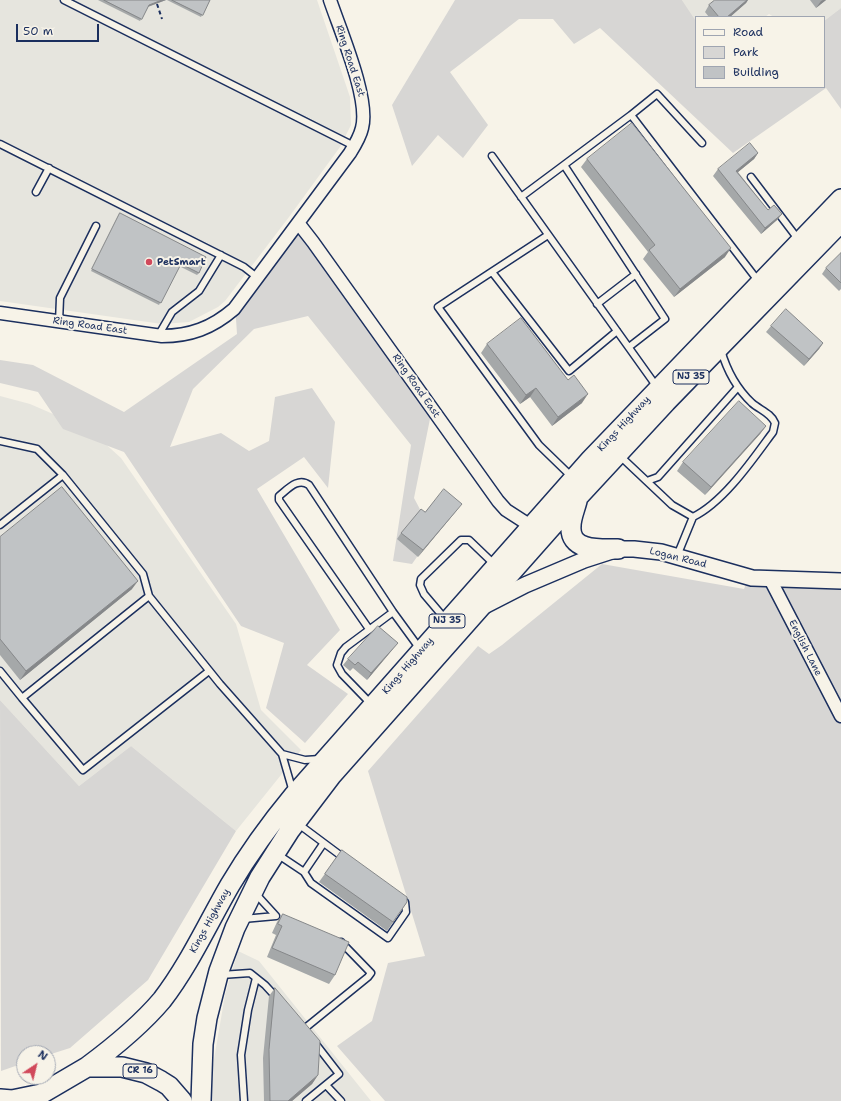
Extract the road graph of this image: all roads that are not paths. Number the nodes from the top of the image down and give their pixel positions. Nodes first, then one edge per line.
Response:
1 (64, 0) edge
2 (330, 0) edge
3 (631, 114) junction
4 (702, 143) dead end
5 (0, 144) edge
6 (354, 146) junction
7 (492, 156) dead end
8 (564, 165) junction
9 (49, 168) junction
10 (751, 177) dead end
11 (36, 192) dead end
12 (521, 197) junction
13 (841, 199) edge
14 (841, 222) edge
15 (299, 224) junction
16 (96, 226) dead end
17 (548, 235) junction
18 (800, 242) junction
19 (221, 255) junction
20 (492, 272) junction
21 (636, 274) junction
22 (258, 278) junction
23 (760, 283) junction
24 (598, 304) junction
25 (0, 313) edge
26 (59, 322) junction
27 (617, 331) junction
28 (158, 336) junction
29 (629, 347) junction
30 (720, 347) junction
31 (738, 387) junction
32 (658, 388) junction
33 (0, 441) edge
34 (618, 454) junction
35 (63, 475) junction
36 (574, 479) junction
37 (647, 481) junction
38 (578, 497) junction
39 (693, 517) junction
40 (0, 525) edge
41 (538, 531) junction
42 (618, 549) junction
43 (677, 556) junction
44 (496, 566) junction
45 (770, 579) junction
46 (841, 581) edge
47 (149, 596) junction
48 (478, 610) junction
49 (393, 612) junction
50 (447, 621) junction
51 (369, 629) junction
52 (421, 650) junction
53 (0, 671) edge
54 (209, 671) junction
55 (22, 698) junction
56 (373, 706) junction
57 (841, 716) edge
58 (282, 754) junction
59 (326, 759) junction
60 (294, 795) junction
61 (296, 822) junction
62 (323, 844) junction
63 (276, 853) junction
64 (349, 862) edge
65 (304, 872) junction
66 (254, 891) junction
67 (393, 893) edge
68 (276, 916) junction
69 (240, 919) junction
70 (283, 919) edge
71 (335, 940) edge
72 (218, 975) junction
73 (256, 978) junction
74 (280, 1001) edge
75 (299, 1024) edge
76 (304, 1029) junction
77 (87, 1067) junction
78 (326, 1085) junction
79 (39, 1098) edge
80 (0, 1099) edge
81 (182, 1101) edge
82 (201, 1101) edge
83 (244, 1101) edge
84 (306, 1101) edge
85 (341, 1101) edge

1 - 6 lane
2 - 6 street, Ring Road East
3 - 4 lane
3 - 8 lane
3 - 23 lane
5 - 9 lane
6 - 15 street, Ring Road East
7 - 12 lane
8 - 12 lane
8 - 21 lane
9 - 11 lane
9 - 19 lane
10 - 18 lane
12 - 17 lane
13 - 18 main road, Kings Highway / NJ 35
14 - 30 main road, Kings Highway / NJ 35
15 - 22 street, Ring Road East
15 - 41 street, Ring Road East
16 - 26 lane
17 - 20 lane
17 - 24 lane
18 - 23 main road, Kings Highway / NJ 35
19 - 22 lane
19 - 28 lane
20 - 27 lane
20 - 36 lane
21 - 24 lane
21 - 29 lane
22 - 28 street, Ring Road East
23 - 32 main road, Kings Highway / NJ 35
24 - 27 lane
25 - 26 street, Ring Road East
26 - 28 street, Ring Road East
27 - 29 lane
29 - 32 lane
30 - 31 lane
30 - 34 main road, Kings Highway / NJ 35
31 - 37 lane
31 - 39 lane
32 - 36 main road, Kings Highway / NJ 35
33 - 35 lane
34 - 37 lane
34 - 38 main road, Kings Highway / NJ 35
35 - 40 lane
35 - 47 lane
36 - 41 main road, Kings Highway / NJ 35
37 - 39 lane
38 - 41 main road, Kings Highway / NJ 35
38 - 42 main road
39 - 43 lane
41 - 44 main road, Kings Highway / NJ 35
41 - 48 main road, Kings Highway / NJ 35
42 - 43 street, Logan Road
42 - 48 street, Logan Road
43 - 45 street, Logan Road
44 - 50 main road, Kings Highway / NJ 35
44 - 50 lane
45 - 46 street, Logan Road
45 - 57 street, English Lane
47 - 54 lane
47 - 55 lane
48 - 61 main road, Kings Highway / NJ 35
49 - 51 lane
49 - 51 lane
49 - 52 lane
50 - 52 main road, Kings Highway / NJ 35
51 - 56 lane
52 - 56 main road, Kings Highway / NJ 35
53 - 55 lane
54 - 55 lane
54 - 58 lane
56 - 59 main road, Kings Highway / NJ 35
58 - 59 lane
58 - 60 lane
59 - 60 main road, Kings Highway / NJ 35
60 - 77 main road, Kings Highway / NJ 35
61 - 62 lane
61 - 63 main road, Kings Highway / NJ 35
62 - 64 lane
62 - 65 lane
63 - 65 lane
63 - 66 main road, Kings Highway / NJ 35
65 - 67 lane
66 - 68 lane
66 - 69 main road, Kings Highway / NJ 35
68 - 69 lane
68 - 70 lane
69 - 72 main road, Kings Highway / NJ 35
71 - 76 lane
72 - 73 lane
72 - 82 main road, Kings Highway / NJ 35
73 - 74 lane
73 - 83 lane
75 - 76 lane
76 - 78 lane
77 - 79 main road, NJ 35
77 - 81 main road, CR 16
78 - 84 lane
78 - 85 lane
79 - 80 main road

